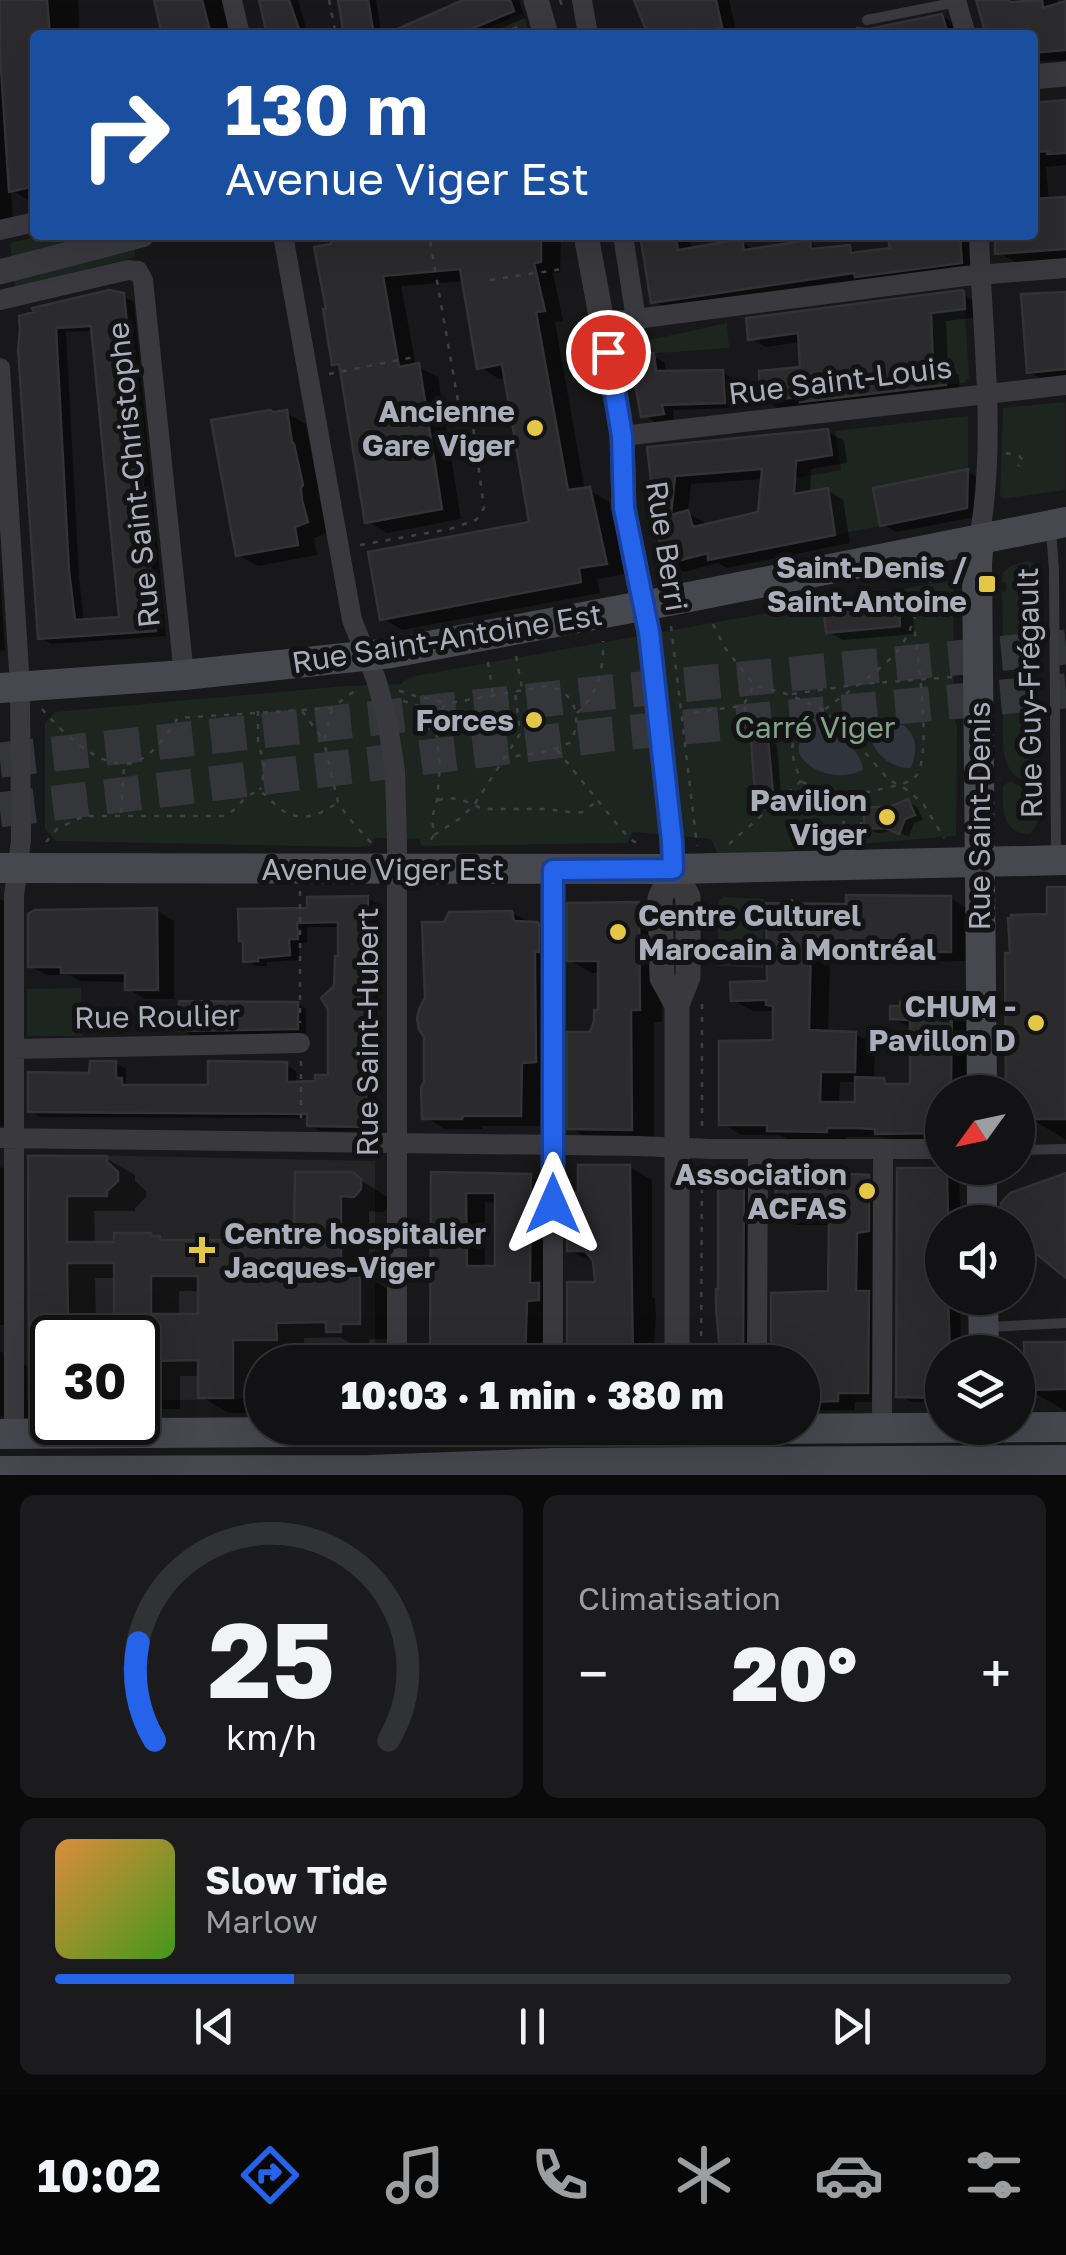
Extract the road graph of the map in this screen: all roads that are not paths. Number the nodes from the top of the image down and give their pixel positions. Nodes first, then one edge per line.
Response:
1 (232, 0) edge
2 (582, 0) edge
3 (957, 1) edge
4 (866, 20) dead end
5 (239, 30) edge
6 (587, 30) edge
7 (965, 30) edge
8 (1066, 74) edge
9 (1038, 76) edge
10 (30, 223) edge
11 (0, 230) edge
12 (123, 240) edge
13 (283, 240) edge
14 (587, 240) edge
15 (624, 240) edge
16 (979, 240) edge
17 (1066, 268) edge
18 (0, 272) edge
19 (980, 274) junction
20 (0, 300) edge
21 (636, 319) junction
22 (603, 322) junction
23 (0, 368) edge
24 (1066, 385) edge
25 (987, 393) junction
26 (622, 436) junction
27 (1058, 524) edge
28 (979, 539) junction
29 (644, 606) junction
30 (367, 656) junction
31 (184, 675) junction
32 (20, 694) edge
33 (386, 859) junction
34 (1061, 860) edge
35 (980, 863) junction
36 (9, 868) edge
37 (673, 869) junction
38 (553, 870) junction
39 (300, 1043) road end
40 (14, 1049) junction
41 (982, 1075) edge
42 (8, 1138) edge
43 (398, 1142) junction
44 (553, 1145) junction
45 (678, 1148) junction
46 (883, 1148) junction
47 (758, 1149) junction
48 (925, 1149) edge
49 (1066, 1149) edge
50 (1035, 1150) edge
51 (1066, 1323) edge
52 (983, 1326) edge
53 (7, 1332) edge
54 (397, 1345) edge
55 (553, 1345) edge
56 (677, 1345) edge
57 (757, 1345) edge
58 (1035, 1427) edge
59 (1066, 1427) edge
60 (820, 1428) edge
61 (882, 1428) junction
62 (925, 1428) edge
63 (245, 1432) edge
64 (7, 1434) edge
65 (396, 1445) edge
66 (1066, 1460) edge
67 (983, 1468) edge
68 (554, 1469) edge
69 (675, 1469) edge
70 (0, 1471) edge
71 (396, 1472) edge
72 (86, 1473) edge
73 (236, 1473) edge

1 - 5 street
2 - 6 street
3 - 4 lane
3 - 7 street
8 - 9 street
10 - 11 street
12 - 18 street, bridge
13 - 30 street, Rue Saint-Hubert
14 - 22 street, Rue Berri
15 - 21 street
16 - 19 street
17 - 19 street
19 - 21 street
19 - 25 street
20 - 31 street, Rue Saint-Christophe
21 - 22 street
22 - 26 street, Rue Berri
23 - 32 street
24 - 25 street, Rue Saint-Louis
25 - 26 street, Rue Saint-Louis
25 - 28 street
26 - 29 street, Rue Berri
27 - 28 main road, Rue Saint-Antoine Est
27 - 34 lane, Rue Guy-Frégault
28 - 29 main road, Rue Saint-Antoine Est
28 - 35 main road, Rue Saint-Denis
29 - 30 main road, Rue Saint-Antoine Est
29 - 37 street, Rue Berri
30 - 31 main road, Rue Saint-Antoine Est
30 - 33 street, Rue Saint-Hubert
31 - 32 main road, Rue Saint-Antoine Est
32 - 36 street
33 - 36 main road, Avenue Viger Est
33 - 38 main road, Avenue Viger Est
33 - 43 street, Rue Saint-Hubert
34 - 35 main road, Avenue Viger Est
35 - 37 main road, Avenue Viger Est
35 - 41 main road, Rue Saint-Denis
36 - 40 street
37 - 38 main road, Avenue Viger Est
37 - 45 street, Rue Berri
38 - 44 street
39 - 40 street, Rue Roulier
40 - 42 street
42 - 43 street
42 - 53 street
43 - 44 street
43 - 54 street, Rue Saint-Hubert
44 - 45 street
44 - 55 street
45 - 47 street
45 - 56 street, Rue Berri
46 - 47 street
46 - 48 street
46 - 61 street
47 - 57 street
49 - 50 lane
51 - 52 lane
53 - 64 street
58 - 59 main road
60 - 61 main road
61 - 62 main road
63 - 64 main road
65 - 71 street
66 - 67 main road
67 - 69 main road
68 - 69 main road
68 - 71 main road
70 - 72 main road
71 - 73 main road
72 - 73 main road

